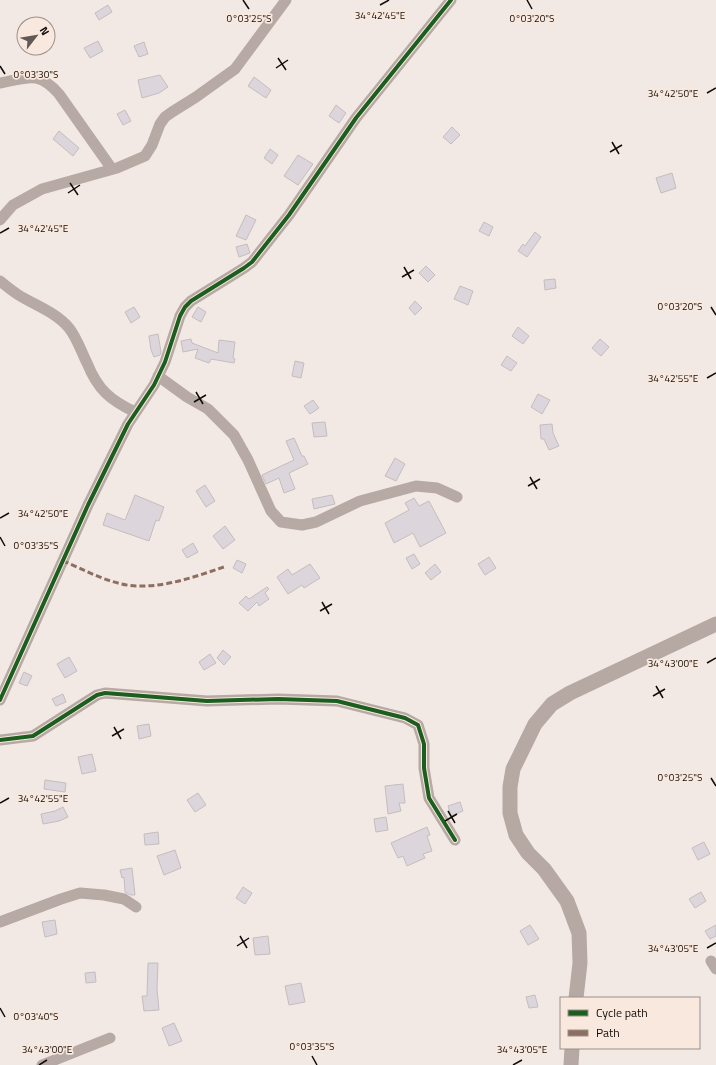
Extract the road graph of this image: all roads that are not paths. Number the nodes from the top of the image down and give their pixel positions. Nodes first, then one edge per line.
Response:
1 (286, 0) edge
2 (451, 0) edge
3 (0, 83) edge
4 (112, 169) junction
5 (0, 220) edge
6 (0, 282) edge
7 (158, 376) junction
8 (135, 412) junction
9 (457, 497) dead end
10 (716, 624) edge
11 (0, 700) edge
12 (0, 740) edge
13 (456, 840) dead end
14 (136, 907) dead end
15 (0, 922) edge
16 (576, 997) edge
17 (110, 1038) dead end
18 (572, 1049) edge
19 (42, 1065) edge
20 (571, 1065) edge

1 - 4 street
2 - 7 street
3 - 4 street
4 - 5 street
6 - 8 street
7 - 8 street
7 - 9 street
8 - 11 street
10 - 16 main road
12 - 13 street
14 - 15 street
17 - 19 street
18 - 20 main road

